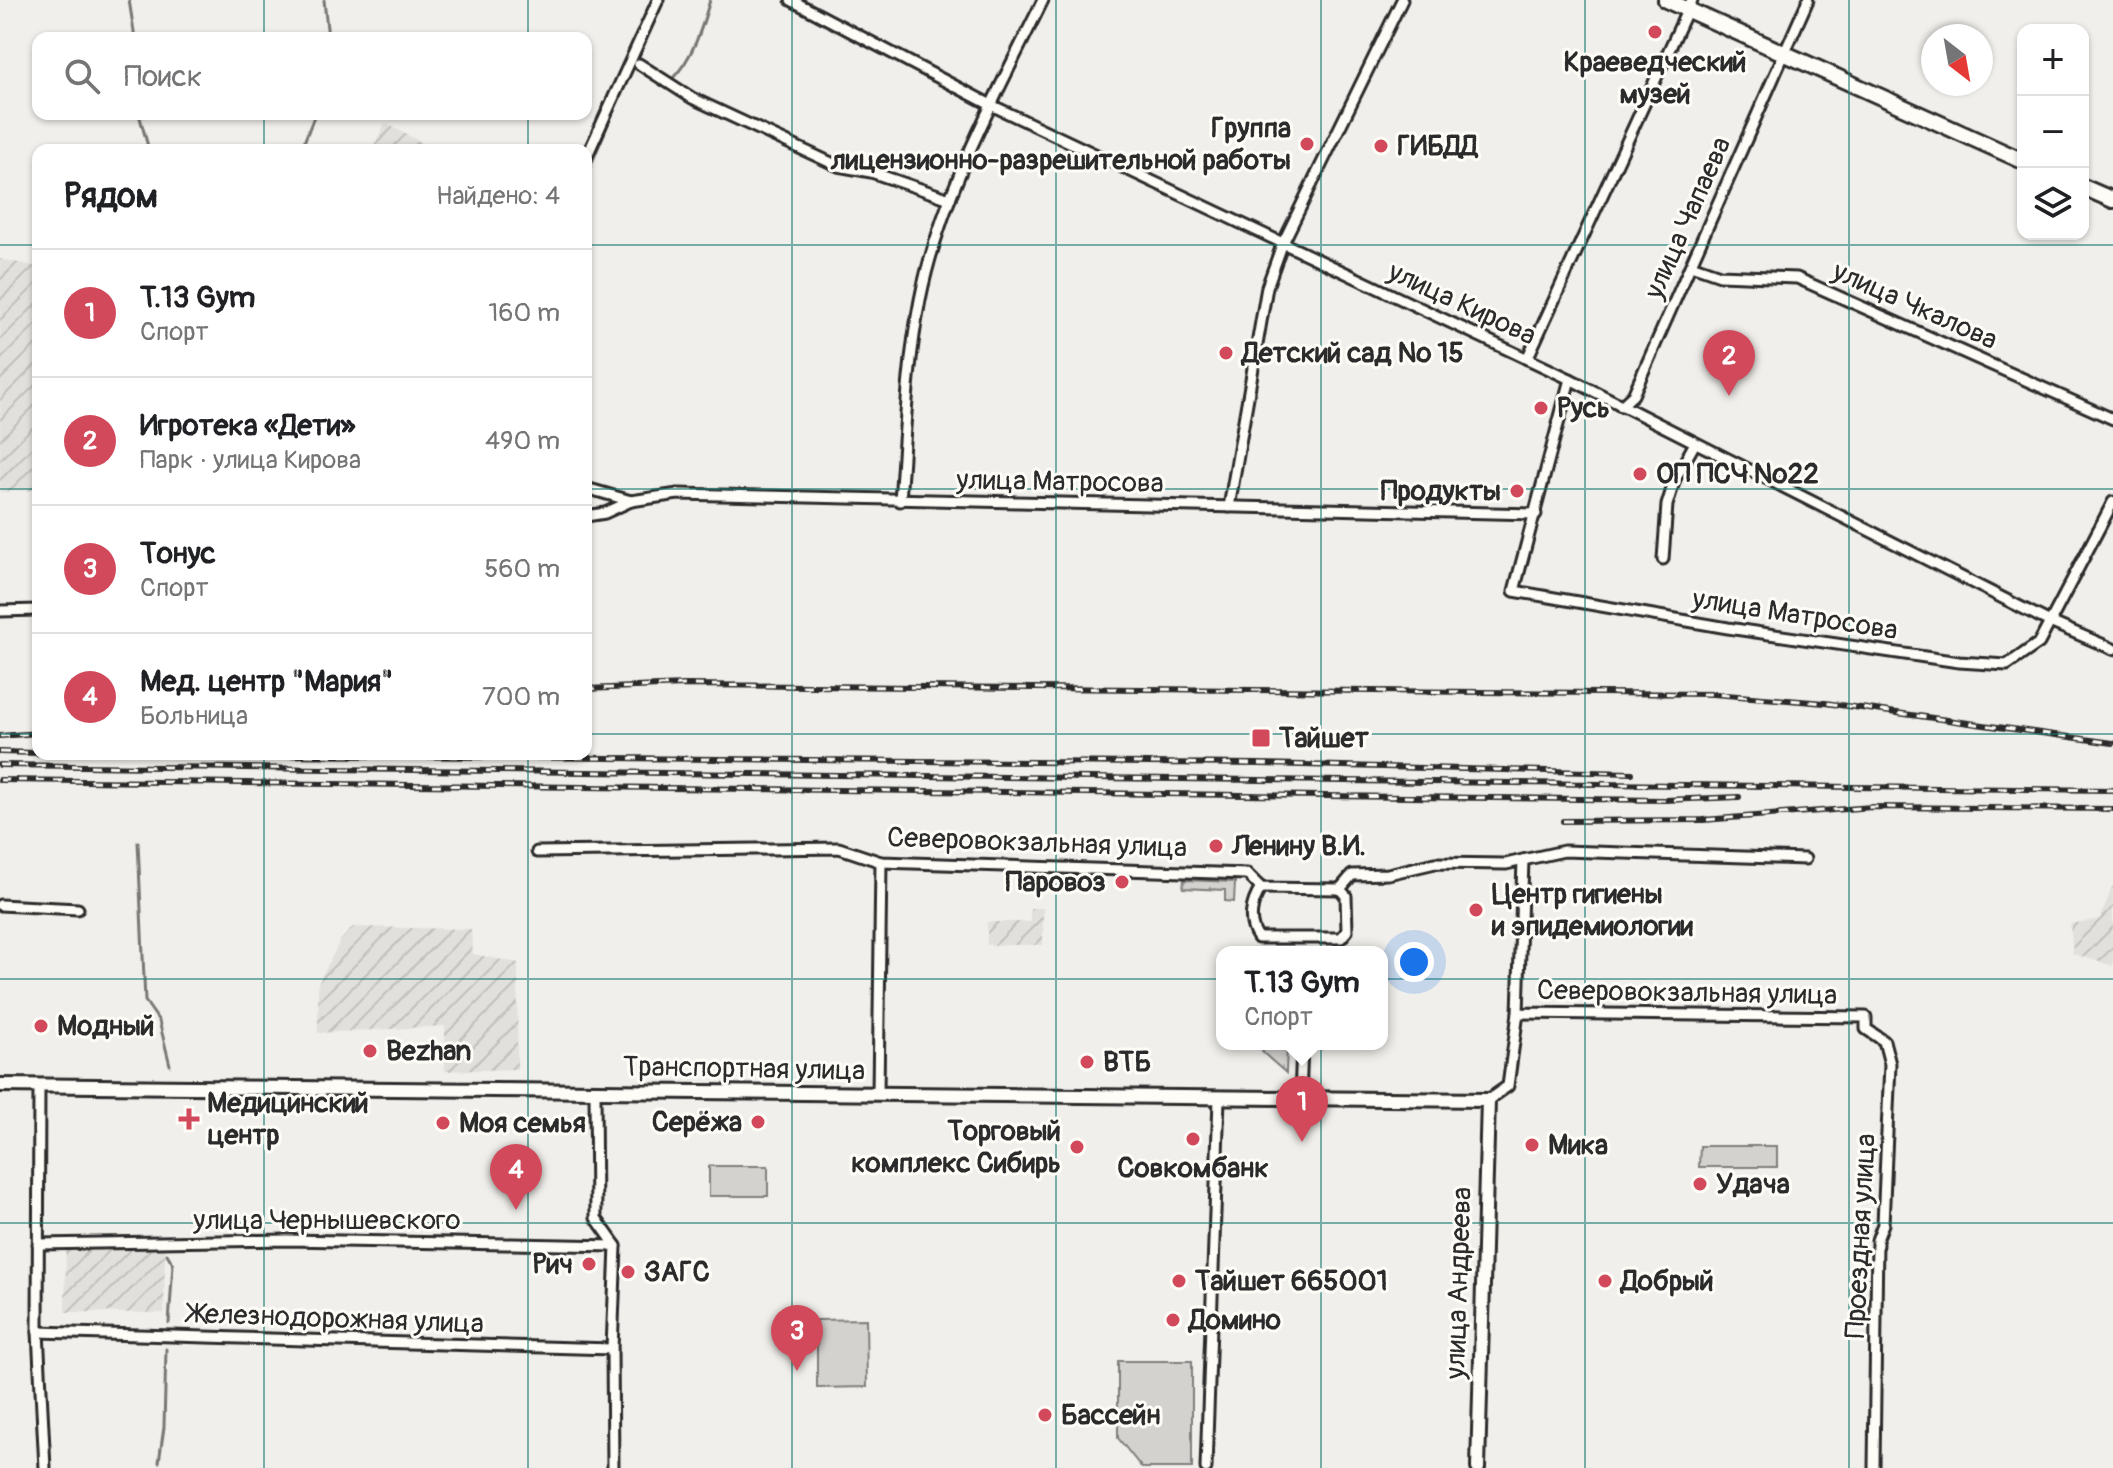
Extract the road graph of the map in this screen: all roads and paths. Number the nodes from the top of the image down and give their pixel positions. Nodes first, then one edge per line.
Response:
1 (658, 0) edge
2 (791, 0) edge
3 (1043, 0) edge
4 (1402, 0) edge
5 (1666, 0) edge
6 (1808, 0) edge
7 (1690, 5) edge
8 (1785, 54) junction
9 (639, 64) dead end
10 (991, 105) junction
11 (592, 145) edge
12 (2017, 158) edge
13 (2089, 190) edge
14 (950, 199) junction
15 (2113, 200) edge
16 (1282, 245) junction
17 (1691, 265) junction
18 (1527, 359) junction
19 (1570, 379) junction
20 (1621, 406) junction
21 (2113, 419) edge
22 (1695, 443) junction
23 (592, 490) edge
24 (631, 501) junction
25 (900, 501) junction
26 (2113, 502) edge
27 (1229, 507) junction
28 (1536, 514) junction
29 (592, 515) edge
30 (1663, 559) dead end
31 (32, 610) edge
32 (0, 611) edge
33 (2050, 622) junction
34 (2113, 649) edge
35 (537, 852) dead end
36 (1805, 859) dead end
37 (1523, 860) junction
38 (881, 862) junction
39 (1261, 888) junction
40 (1340, 889) junction
41 (0, 905) edge
42 (78, 909) dead end
43 (1304, 940) junction
44 (1304, 946) edge
45 (1518, 1013) junction
46 (1866, 1017) joint
47 (1302, 1050) edge
48 (0, 1085) edge
49 (39, 1085) junction
50 (595, 1091) junction
51 (878, 1094) junction
52 (1219, 1099) junction
53 (1300, 1099) junction
54 (1488, 1100) junction
55 (38, 1244) junction
56 (616, 1246) junction
57 (38, 1332) junction
58 (612, 1349) junction
59 (45, 1468) edge
60 (613, 1468) edge
61 (1206, 1468) edge
62 (1478, 1468) edge
63 (1874, 1468) edge

1 - 11 street
2 - 10 street, улица Кирова
3 - 10 street
4 - 16 street
5 - 7 main road
6 - 8 street, улица Чапаева
7 - 8 main road
7 - 18 street
8 - 12 main road
8 - 17 street, улица Чапаева
9 - 14 street
10 - 14 street
10 - 16 street, улица Кирова
13 - 15 main road
14 - 25 street
16 - 18 street, улица Кирова
16 - 27 street
17 - 20 street, улица Чапаева
17 - 21 street, улица Чкалова
18 - 19 street, улица Кирова
19 - 20 street, улица Кирова
19 - 28 street
20 - 22 street, улица Кирова
22 - 30 street
22 - 33 street, улица Кирова
23 - 24 street
24 - 25 street, улица Матросова
24 - 29 street, улица Матросова
25 - 27 street, улица Матросова
26 - 33 street, улица Матросова
27 - 28 street, улица Матросова
28 - 33 street, улица Матросова
31 - 32 street
33 - 34 street, улица Кирова
35 - 38 street, Северовокзальная улица
36 - 37 street, Северовокзальная улица
37 - 40 street, Северовокзальная улица
37 - 45 street, Северовокзальная улица
38 - 39 street, Северовокзальная улица
38 - 51 street
39 - 40 street, Северовокзальная улица
39 - 43 street
40 - 43 street
41 - 42 street
43 - 44 street
45 - 46 street, Северовокзальная улица
45 - 54 street
46 - 63 street, Проездная улица
47 - 53 street
48 - 49 street, Транспортная улица
49 - 50 street, Транспортная улица
49 - 55 street
50 - 51 street, Транспортная улица
50 - 56 street
51 - 52 street, Транспортная улица
52 - 53 street, Транспортная улица
52 - 61 street
53 - 54 street, Транспортная улица
54 - 62 street, улица Андреева
55 - 56 street, улица Чернышевского
55 - 57 street
56 - 58 street
57 - 58 street, Железнодорожная улица
57 - 59 street
58 - 60 street

